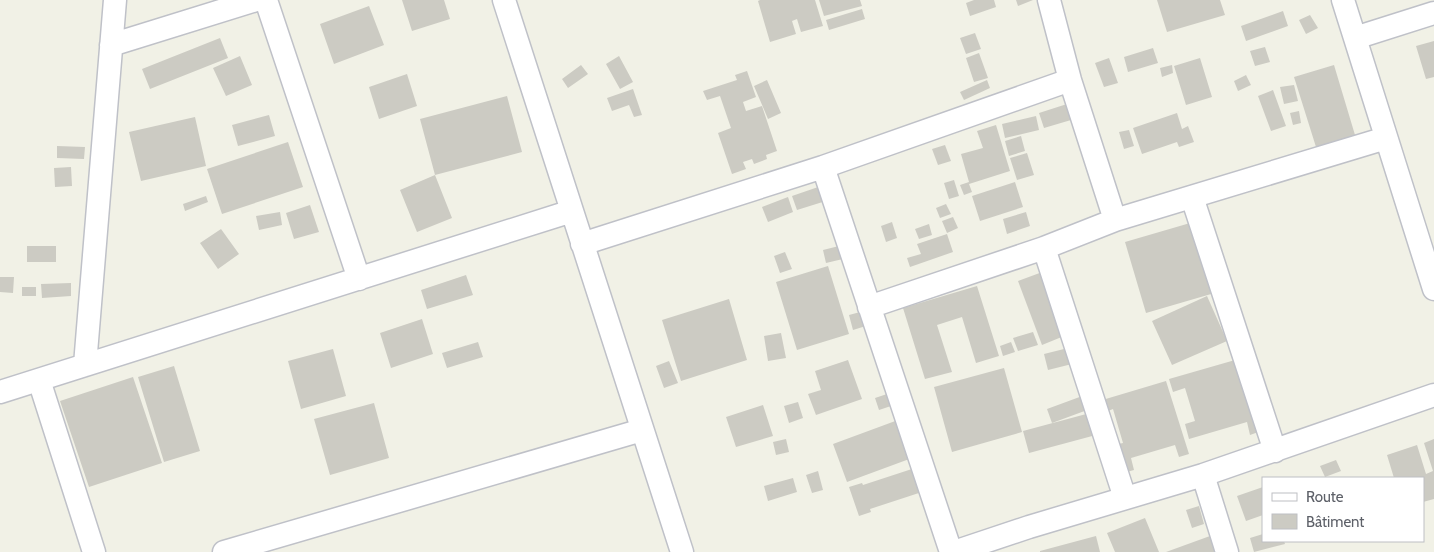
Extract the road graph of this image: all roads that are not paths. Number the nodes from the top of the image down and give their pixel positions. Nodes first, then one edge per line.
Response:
1 (115, 0) edge
2 (256, 0) edge
3 (266, 0) edge
4 (504, 0) edge
5 (1049, 0) edge
6 (1343, 0) edge
7 (1434, 13) edge
8 (1355, 38) junction
9 (112, 45) junction
10 (1070, 80) junction
11 (1386, 138) junction
12 (823, 167) junction
13 (1192, 197) junction
14 (572, 211) junction
15 (1115, 220) junction
16 (582, 244) junction
17 (1044, 248) junction
18 (359, 279) junction
19 (1434, 289) edge
20 (869, 307) junction
21 (85, 365) junction
22 (39, 380) junction
23 (0, 392) edge
24 (1434, 395) edge
25 (642, 430) junction
26 (1276, 451) junction
27 (1203, 475) junction
28 (1125, 498) junction
29 (94, 552) edge
30 (224, 552) edge
31 (682, 552) edge
32 (952, 552) edge
33 (1226, 552) edge

1 - 9 street
2 - 9 street
3 - 18 street
4 - 14 street
5 - 10 street
6 - 8 street
7 - 8 street
8 - 11 street
9 - 21 street
10 - 12 street
10 - 15 street
11 - 13 street
11 - 19 street
12 - 16 street
12 - 20 street
13 - 15 street
13 - 26 street
14 - 16 street
14 - 18 street
15 - 17 street
16 - 25 street
17 - 20 street
17 - 28 street
18 - 21 street
20 - 32 street
21 - 22 street
22 - 23 street
22 - 29 street
24 - 26 street
25 - 30 street
25 - 31 street
26 - 27 street
27 - 28 street
27 - 33 street
28 - 32 street

